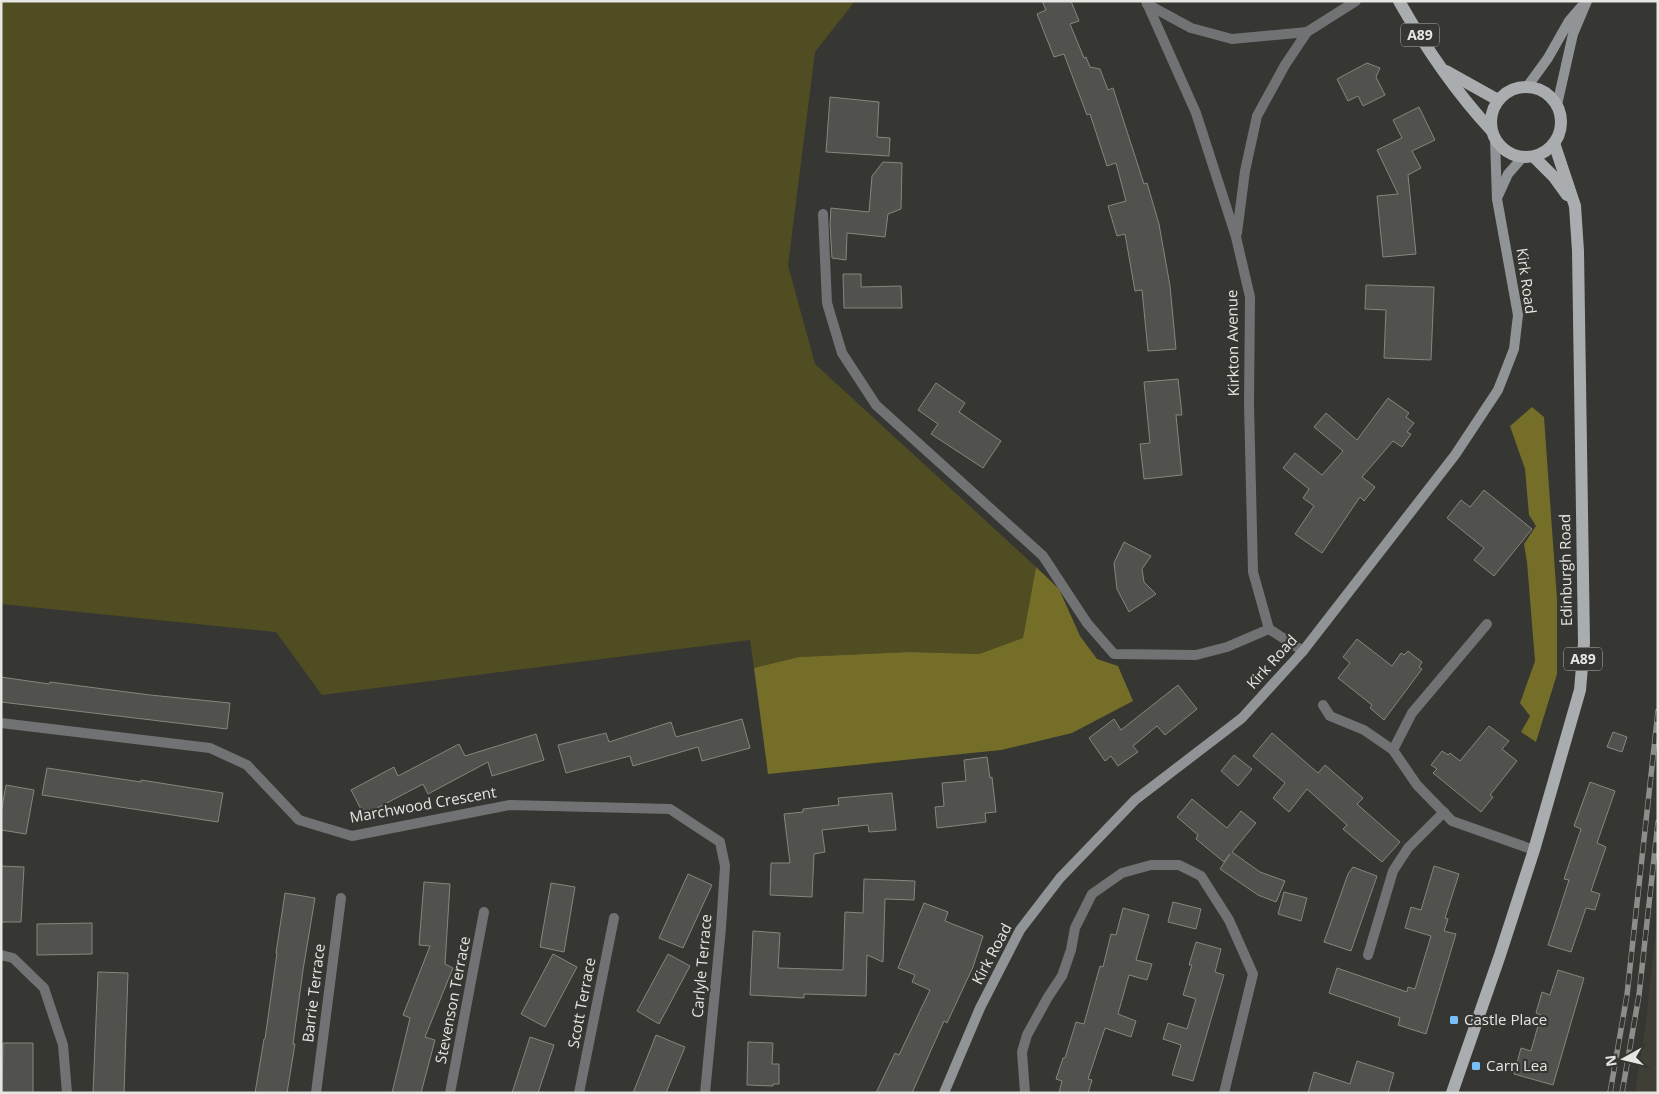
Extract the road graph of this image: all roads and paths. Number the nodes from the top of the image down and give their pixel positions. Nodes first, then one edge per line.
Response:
1 (1356, 1) edge
2 (1399, 1) edge
3 (1586, 1) edge
4 (1146, 2) edge
5 (1307, 32) junction
6 (1442, 68) junction
7 (1527, 87) junction
8 (1498, 100) junction
9 (1557, 105) junction
10 (1493, 135) junction
11 (1554, 144) junction
12 (1528, 157) junction
13 (1496, 199) junction
14 (1575, 206) junction
15 (823, 214) dead end
16 (1236, 237) junction
17 (1487, 624) dead end
18 (1269, 629) junction
19 (1303, 651) junction
20 (1323, 705) dead end
21 (1, 723) edge
22 (1394, 750) junction
23 (1444, 812) junction
24 (720, 842) joint
25 (1534, 850) junction
26 (341, 898) dead end
27 (484, 912) dead end
28 (614, 918) dead end
29 (1, 955) edge
30 (1368, 956) dead end
31 (67, 1093) edge
32 (316, 1093) edge
33 (450, 1093) edge
34 (579, 1093) edge
35 (704, 1093) edge
36 (944, 1093) edge
37 (1025, 1093) edge
38 (1224, 1093) edge
39 (1452, 1093) edge

1 - 5 street
2 - 6 main road, A89
3 - 7 main road
3 - 9 main road
4 - 5 street
4 - 16 street, Kirkton Avenue
5 - 16 street
6 - 8 main road, A89
6 - 10 main road, A89
7 - 8 main road
7 - 9 main road
8 - 10 main road
9 - 11 main road
10 - 12 main road, A89
10 - 13 main road, Kirk Road
11 - 12 main road
11 - 14 main road, Edinburgh Road / A89
12 - 13 main road
12 - 14 main road, A89
13 - 19 main road, Kirk Road
14 - 25 main road, Edinburgh Road / A89
15 - 18 street
16 - 18 street, Kirkton Avenue
17 - 22 street
18 - 19 street
19 - 36 main road, Kirk Road
20 - 22 street
21 - 24 street, Marchwood Crescent
22 - 23 street
23 - 25 street
23 - 30 street
24 - 35 street, Carlyle Terrace
25 - 39 main road, Edinburgh Road / A89
26 - 32 street, Barrie Terrace
27 - 33 street, Stevenson Terrace
28 - 34 street, Scott Terrace
29 - 31 street
37 - 38 street

